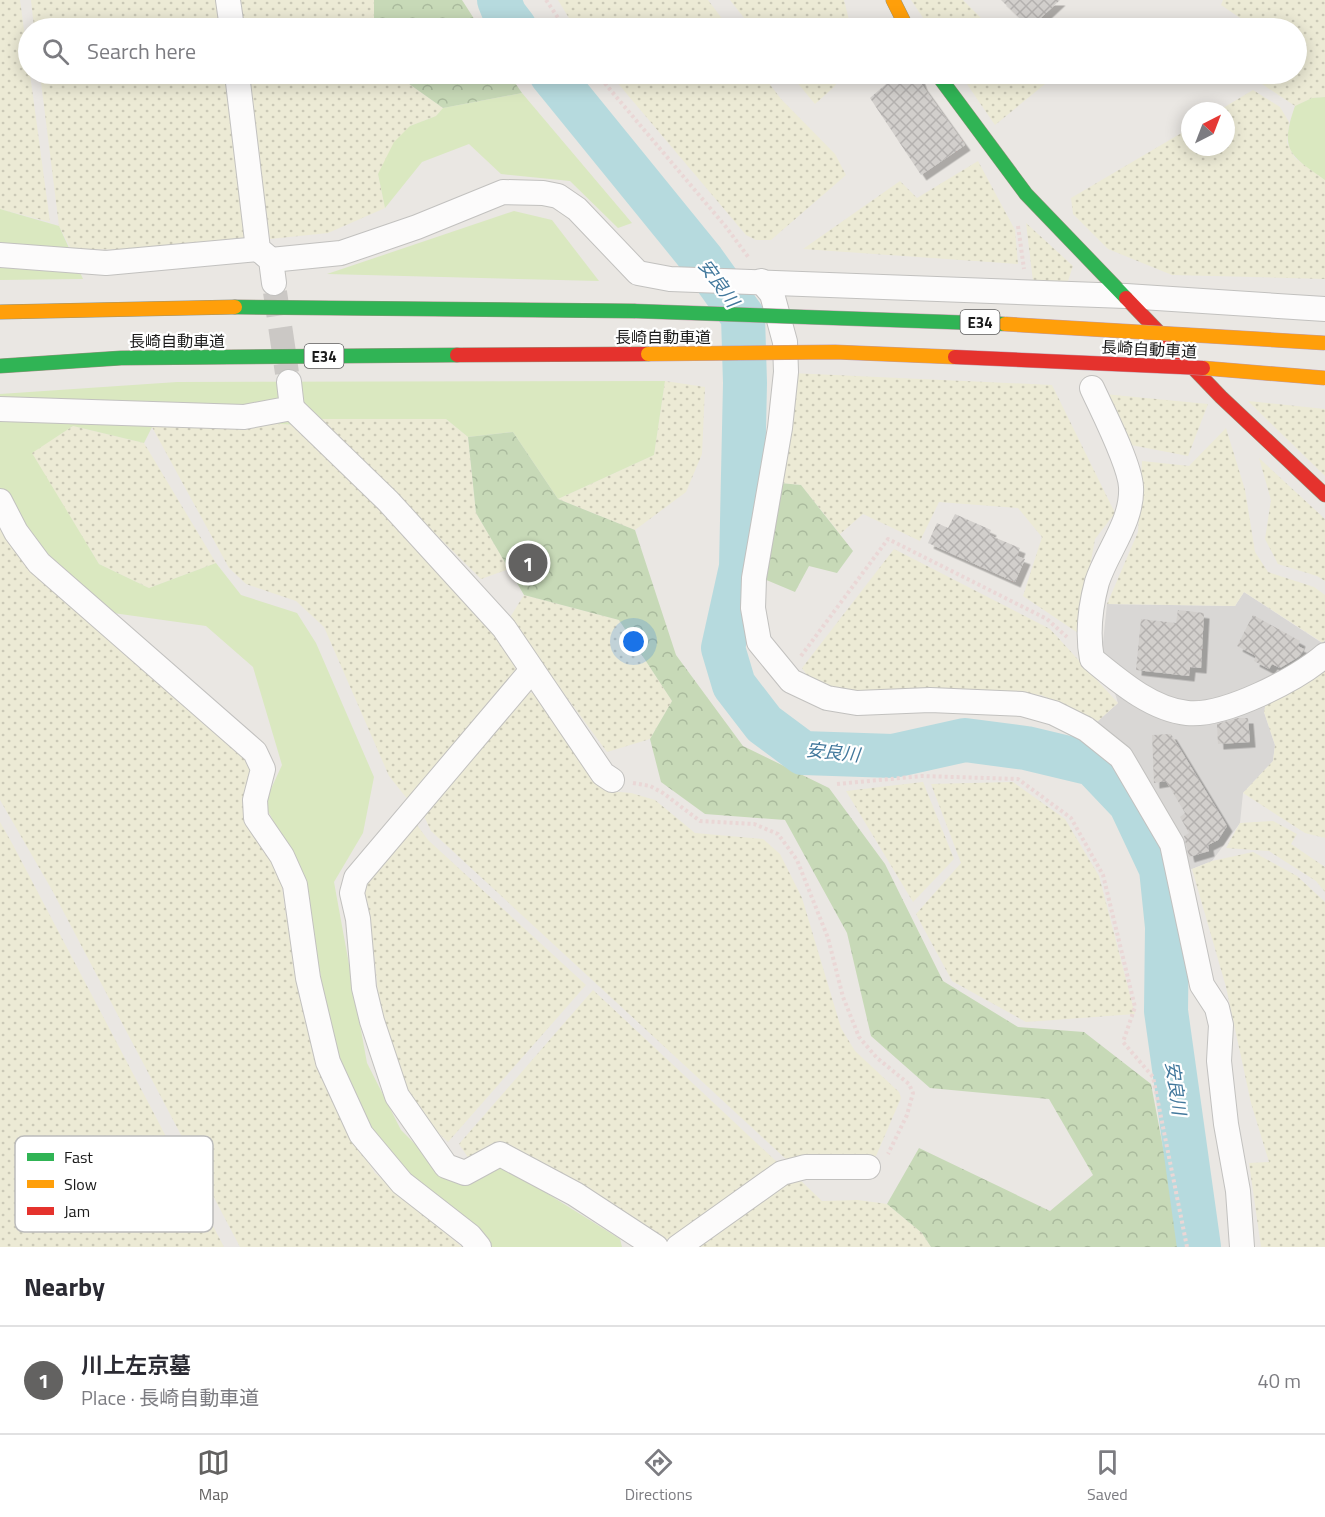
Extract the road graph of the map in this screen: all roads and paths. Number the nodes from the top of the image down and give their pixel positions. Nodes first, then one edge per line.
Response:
1 (228, 0) edge
2 (546, 0) edge
3 (893, 0) edge
4 (231, 18) edge
5 (558, 18) edge
6 (902, 18) edge
7 (239, 84) edge
8 (605, 84) edge
9 (944, 84) edge
10 (1026, 194) junction
11 (0, 255) edge
12 (268, 264) junction
13 (761, 281) junction
14 (1028, 293) junction
15 (1126, 296) junction
16 (1325, 309) edge
17 (0, 312) edge
18 (1325, 344) edge
19 (0, 366) edge
20 (1325, 378) edge
21 (289, 382) tunnel mouth
22 (1092, 388) dead end
23 (292, 408) junction
24 (0, 409) edge
25 (1325, 495) edge
26 (0, 501) edge
27 (1325, 655) edge
28 (1092, 659) junction
29 (532, 670) junction
30 (791, 681) junction
31 (612, 780) joint
32 (837, 784) dead end
33 (868, 1167) joint
34 (479, 1247) edge
35 (656, 1247) edge
36 (678, 1247) edge
37 (1186, 1247) edge
38 (1242, 1247) edge

1 - 4 street
2 - 5 path
3 - 6 main road
7 - 12 street
8 - 13 path
9 - 10 main road
10 - 14 path
10 - 15 main road
11 - 12 street
12 - 13 street
13 - 14 street
13 - 30 street
14 - 15 street
15 - 16 street
15 - 25 main road
17 - 18 main road, 長崎自動車道 / E34, bridge
19 - 20 main road, 長崎自動車道 / E34, bridge
21 - 23 street
22 - 28 street
23 - 24 street
23 - 29 street
26 - 34 street
27 - 28 street
28 - 30 path
29 - 31 street
29 - 35 street
30 - 38 street
31 - 33 path
32 - 37 path
33 - 36 street

